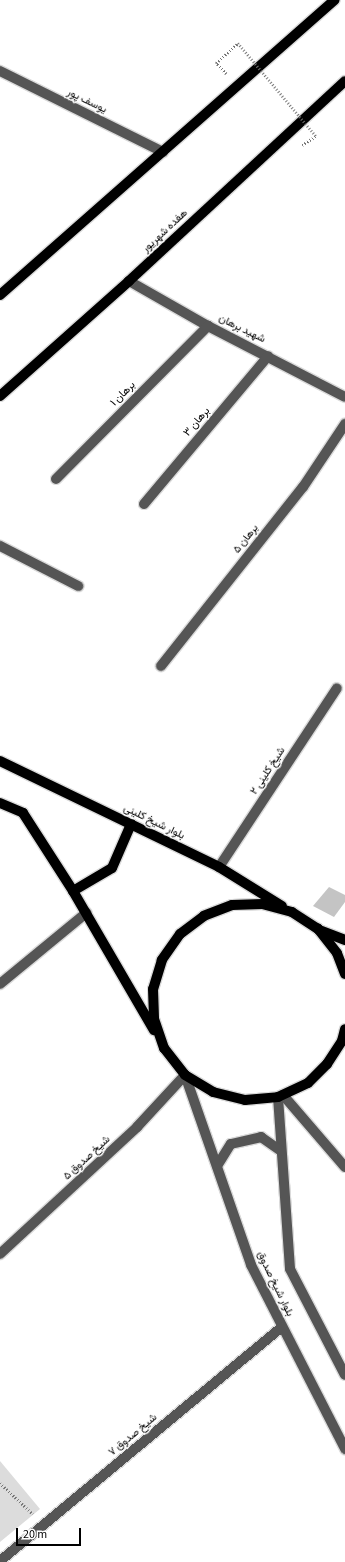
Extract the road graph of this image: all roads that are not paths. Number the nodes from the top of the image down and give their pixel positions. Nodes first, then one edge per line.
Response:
1 (335, 0) edge
2 (0, 71) edge
3 (345, 81) edge
4 (163, 152) junction
5 (129, 281) junction
6 (0, 295) edge
7 (208, 326) junction
8 (268, 356) junction
9 (0, 396) edge
10 (345, 397) edge
11 (345, 424) edge
12 (56, 479) dead end
13 (144, 504) dead end
14 (0, 546) edge
15 (78, 586) dead end
16 (161, 666) dead end
17 (337, 688) dead end
18 (0, 761) edge
19 (0, 803) edge
20 (131, 824) junction
21 (219, 867) junction
22 (73, 891) junction
23 (292, 912) junction
24 (86, 913) junction
25 (318, 929) junction
26 (345, 940) edge
27 (345, 974) edge
28 (0, 984) edge
29 (345, 1029) edge
30 (343, 1042) edge
31 (164, 1048) junction
32 (185, 1075) junction
33 (281, 1096) junction
34 (281, 1151) junction
35 (217, 1166) junction
36 (345, 1167) edge
37 (0, 1254) edge
38 (282, 1326) junction
39 (345, 1376) edge
40 (345, 1449) edge
41 (0, 1562) edge

1 - 4 main road
2 - 4 street, یوسف پور
3 - 5 main road, هفده شهریور
4 - 6 main road
5 - 7 street, شهید برهان
5 - 9 main road, هفده شهریور
7 - 8 street, شهید برهان
7 - 12 street, برهان ۱
8 - 10 street, شهید برهان
8 - 13 street, برهان ۳
11 - 16 street, برهان ۵
14 - 15 street
17 - 21 street, شیخ کلینی ۲
18 - 20 main road, بلوار شیخ کلینی
19 - 22 main road
20 - 21 main road, بلوار شیخ کلینی
20 - 22 main road
21 - 23 main road, بلوار شیخ کلینی
22 - 24 main road
23 - 25 main road, بلوار شیخ کلینی
23 - 31 main road
24 - 28 street
24 - 31 main road
25 - 26 main road
25 - 27 main road
29 - 30 main road
30 - 33 main road
31 - 32 main road
32 - 33 main road
32 - 35 street, بلوار شیخ صدوق
32 - 37 street, شیخ صدوق ۵
33 - 34 street, بلوار شیخ صدوق
33 - 36 street
34 - 35 street
34 - 39 street, بلوار شیخ صدوق
35 - 38 street, بلوار شیخ صدوق
38 - 40 street, بلوار شیخ صدوق
38 - 41 street, شیخ صدوق ۷

